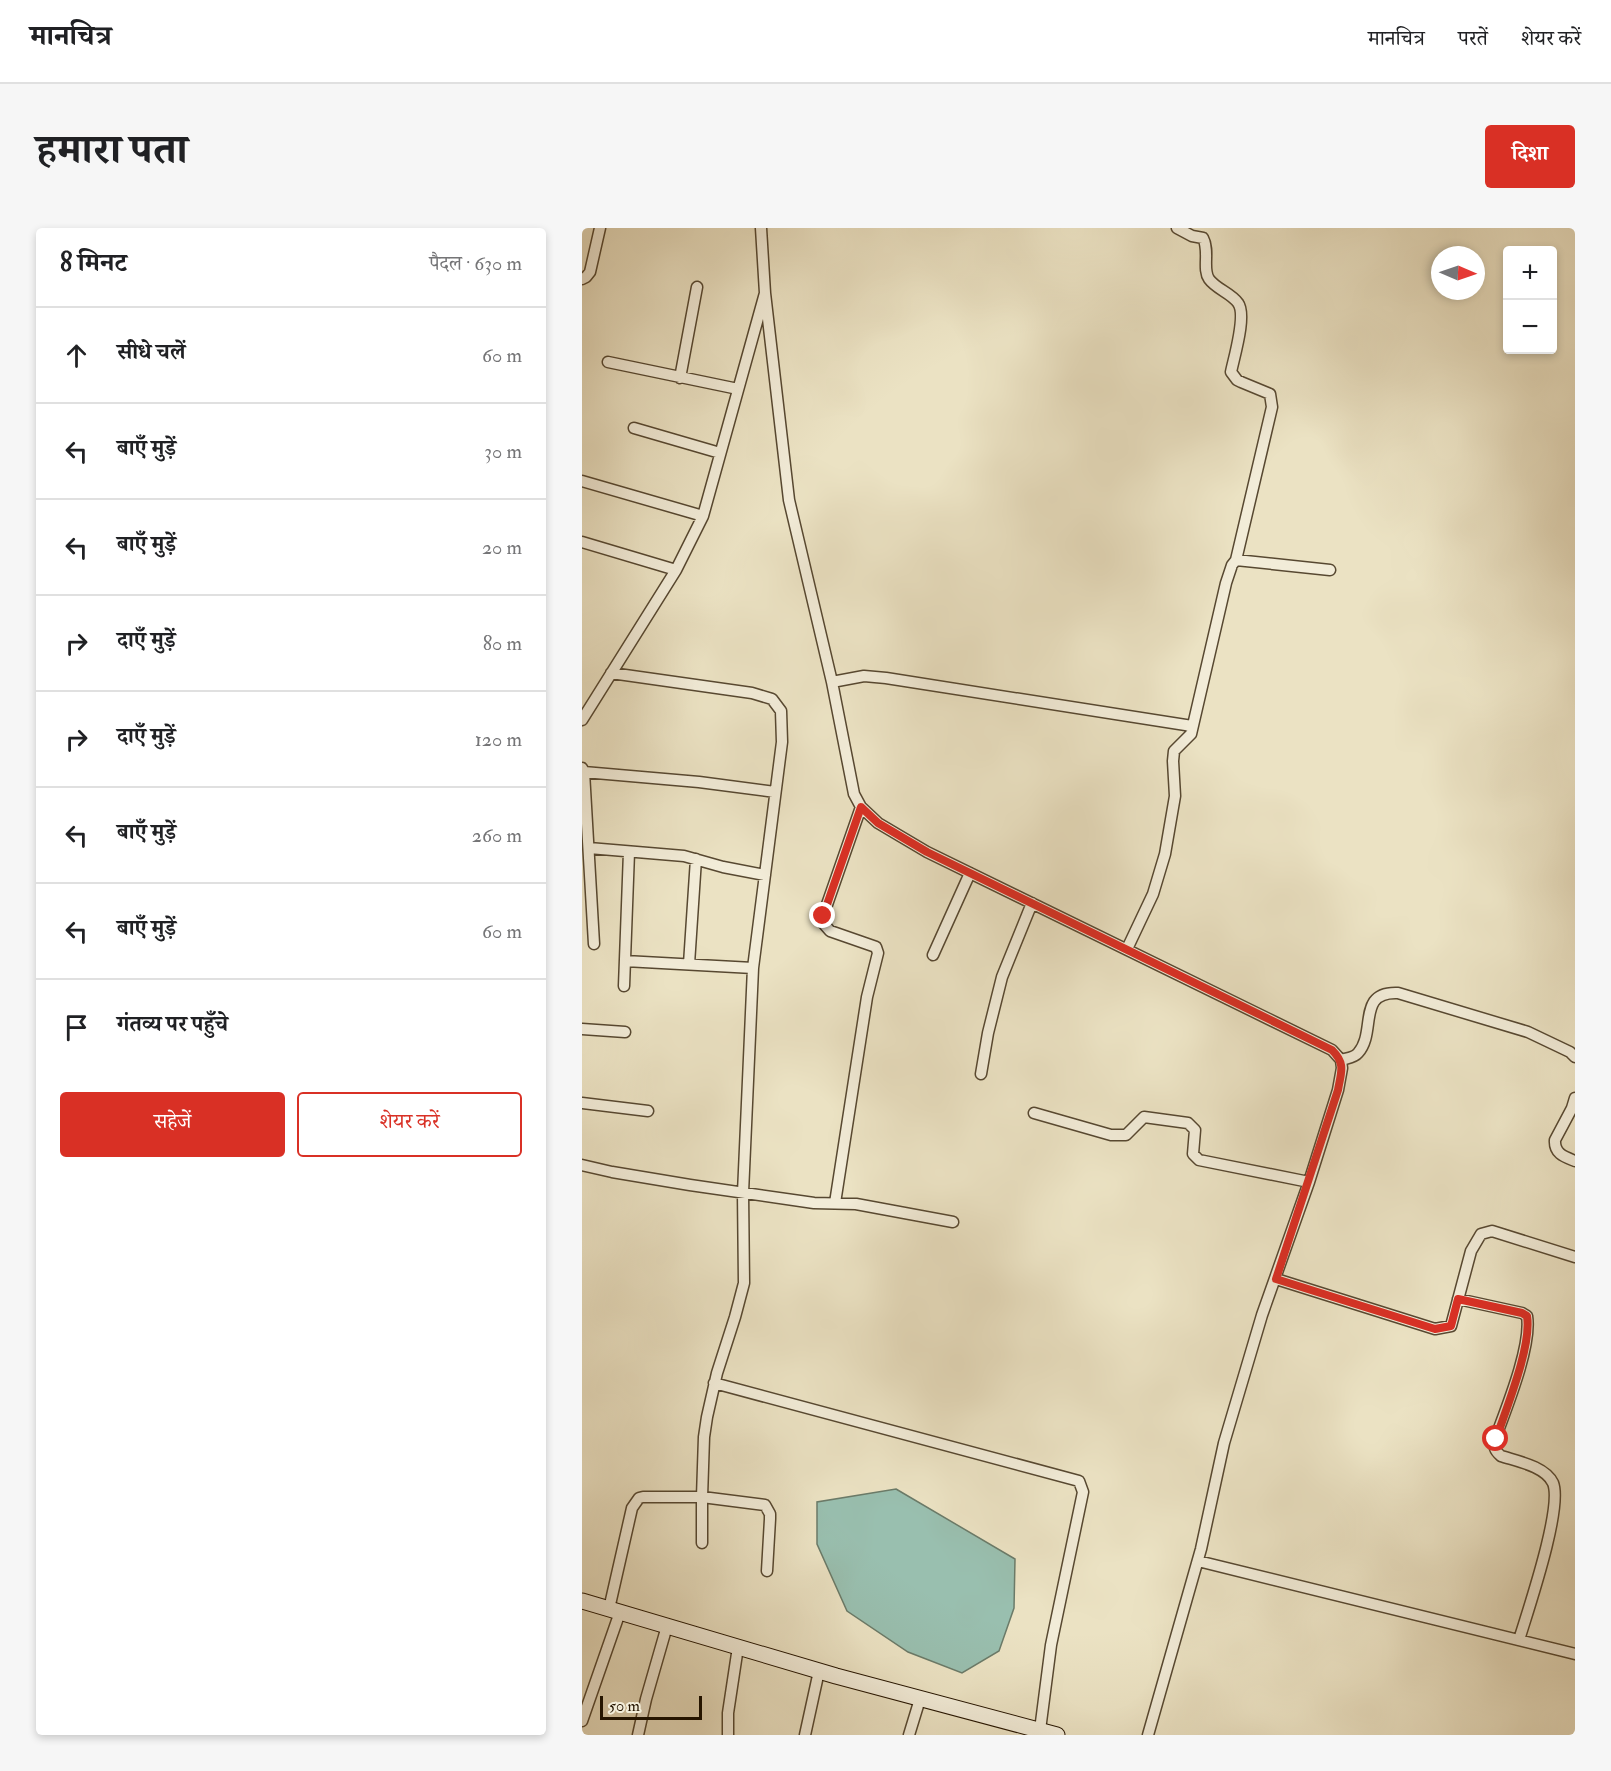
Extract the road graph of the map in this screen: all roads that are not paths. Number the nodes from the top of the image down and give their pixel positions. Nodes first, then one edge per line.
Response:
1 (600, 228) edge
2 (761, 228) edge
3 (1177, 228) edge
4 (582, 279) edge
5 (697, 287) dead end
6 (765, 293) junction
7 (608, 362) dead end
8 (680, 378) junction
9 (738, 389) junction
10 (634, 428) dead end
11 (720, 453) junction
12 (582, 481) edge
13 (703, 516) junction
14 (582, 542) edge
15 (1236, 560) junction
16 (676, 570) junction
17 (1330, 570) dead end
18 (611, 673) junction
19 (832, 682) junction
20 (582, 698) edge
21 (594, 701) junction
22 (582, 720) edge
23 (1192, 726) junction
24 (583, 770) edge
25 (775, 792) junction
26 (861, 807) junction
27 (589, 848) junction
28 (629, 852) junction
29 (696, 859) junction
30 (970, 873) junction
31 (765, 875) junction
32 (1032, 903) junction
33 (594, 944) dead end
34 (1127, 949) junction
35 (933, 955) dead end
36 (625, 961) junction
37 (689, 964) junction
38 (753, 968) junction
39 (624, 986) dead end
40 (582, 1029) edge
41 (625, 1032) dead end
42 (1575, 1057) edge
43 (1341, 1059) junction
44 (981, 1074) dead end
45 (582, 1103) edge
46 (1574, 1105) edge
47 (648, 1111) dead end
48 (1034, 1113) dead end
49 (1575, 1161) edge
50 (582, 1165) edge
51 (1309, 1182) junction
52 (743, 1192) junction
53 (835, 1203) junction
54 (953, 1222) dead end
55 (1575, 1257) edge
56 (1276, 1279) junction
57 (1458, 1299) junction
58 (714, 1383) junction
59 (702, 1497) junction
60 (702, 1543) dead end
61 (1198, 1561) junction
62 (766, 1571) dead end
63 (582, 1601) edge
64 (615, 1610) junction
65 (667, 1626) junction
66 (1520, 1640) junction
67 (738, 1647) junction
68 (1575, 1654) edge
69 (819, 1671) junction
70 (920, 1699) junction
71 (582, 1721) edge
72 (1040, 1730) junction
73 (638, 1735) edge
74 (728, 1735) edge
75 (805, 1735) edge
76 (909, 1735) edge
77 (1057, 1735) edge
78 (1148, 1735) edge

1 - 4 street
2 - 6 street
3 - 15 street
5 - 8 street
6 - 9 street
6 - 19 street
7 - 8 street
8 - 9 street
9 - 11 street
10 - 11 street
11 - 13 street
12 - 13 street
13 - 16 street
14 - 16 street
15 - 17 street
15 - 23 street
16 - 18 street
18 - 21 street
18 - 25 street
19 - 23 street
19 - 26 street
20 - 21 street
21 - 22 street
23 - 34 street
24 - 25 street
24 - 27 street
25 - 31 street
26 - 30 street
26 - 53 street
27 - 28 street
27 - 33 street
28 - 29 street
28 - 36 street
29 - 31 street
29 - 37 street
30 - 32 street
30 - 35 street
31 - 38 street
32 - 34 street
32 - 44 street
34 - 43 street
36 - 37 street
36 - 39 street
37 - 38 street
38 - 52 street
40 - 41 street
42 - 43 street
43 - 51 street
45 - 47 street
46 - 49 street
48 - 51 street
50 - 52 street
51 - 56 street
52 - 53 street
52 - 58 street
53 - 54 street
55 - 57 street
56 - 57 street
56 - 61 street
57 - 66 street
58 - 59 street
58 - 72 street
59 - 60 street
59 - 62 street
59 - 64 street
61 - 66 street
61 - 78 street
63 - 64 street
64 - 65 street
64 - 71 street
65 - 67 street
65 - 73 street
66 - 68 street
67 - 69 street
67 - 74 street
69 - 70 street
69 - 75 street
70 - 72 street
70 - 76 street
72 - 77 street

